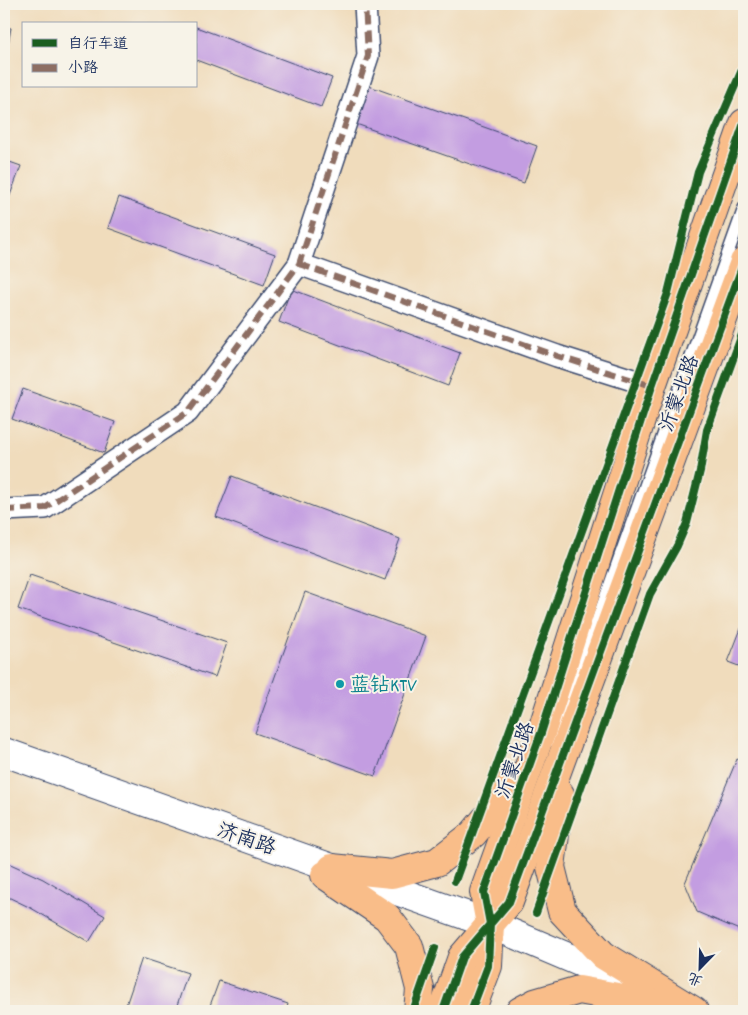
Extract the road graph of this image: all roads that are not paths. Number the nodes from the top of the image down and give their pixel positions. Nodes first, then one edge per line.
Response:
1 (365, 4) edge
2 (744, 123) edge
3 (744, 208) edge
4 (744, 262) edge
5 (298, 264) junction
6 (652, 386) junction
7 (4, 510) edge
8 (553, 741) junction
9 (4, 752) edge
10 (4, 762) edge
11 (328, 872) junction
12 (505, 879) dead end
13 (490, 924) junction
14 (475, 962) dead end
15 (418, 1011) edge
16 (443, 1011) edge
17 (472, 1011) edge
18 (520, 1011) edge
19 (694, 1011) edge

1 - 5 street
2 - 6 main road, 沂蒙北路
3 - 8 lane
4 - 8 main road, 沂蒙北路
5 - 6 street
5 - 7 street
6 - 8 main road, 沂蒙北路
8 - 11 main road
8 - 13 main road, 沂蒙北路
8 - 19 main road
9 - 11 street, 济南路
10 - 11 street, 济南路
11 - 13 street, 济南路
11 - 15 main road
12 - 13 lane
13 - 14 lane
13 - 16 main road, 沂蒙北路
13 - 17 main road
13 - 19 street, 济南路
18 - 19 main road

